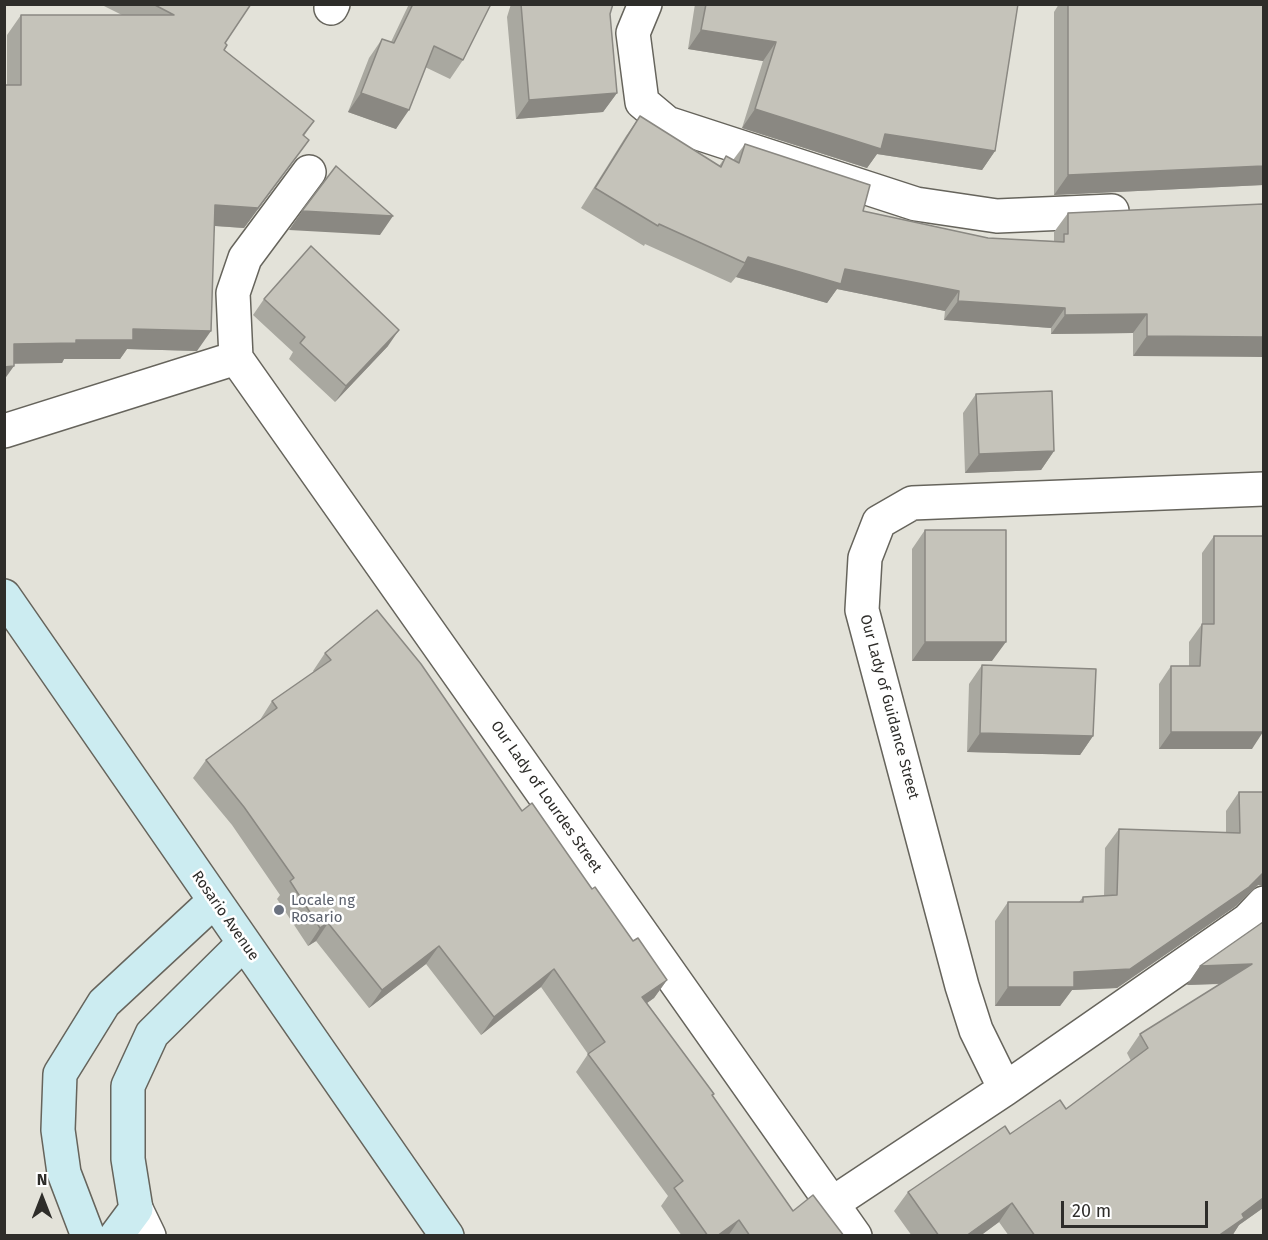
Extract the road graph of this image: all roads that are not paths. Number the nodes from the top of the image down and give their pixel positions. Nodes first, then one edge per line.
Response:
1 (645, 4) edge
2 (309, 172) dead end
3 (1146, 210) edge
4 (236, 358) junction
5 (4, 431) edge
6 (1263, 489) edge
7 (4, 596) edge
8 (214, 901) junction
9 (1263, 903) edge
10 (244, 943) junction
11 (1005, 1089) junction
12 (833, 1203) junction
13 (143, 1222) edge
14 (88, 1236) edge
15 (116, 1236) edge
16 (447, 1236) edge
17 (855, 1236) edge

1 - 3 street
2 - 4 street
4 - 5 street
4 - 12 street, Our Lady of Lourdes Street
6 - 11 street, Our Lady of Guidance Street
7 - 8 main road, Rosario Avenue
8 - 10 main road, Rosario Avenue
8 - 14 main road
9 - 11 street
10 - 13 main road
10 - 16 main road, Rosario Avenue
11 - 12 street
12 - 17 street, Our Lady of Lourdes Street
13 - 15 main road

